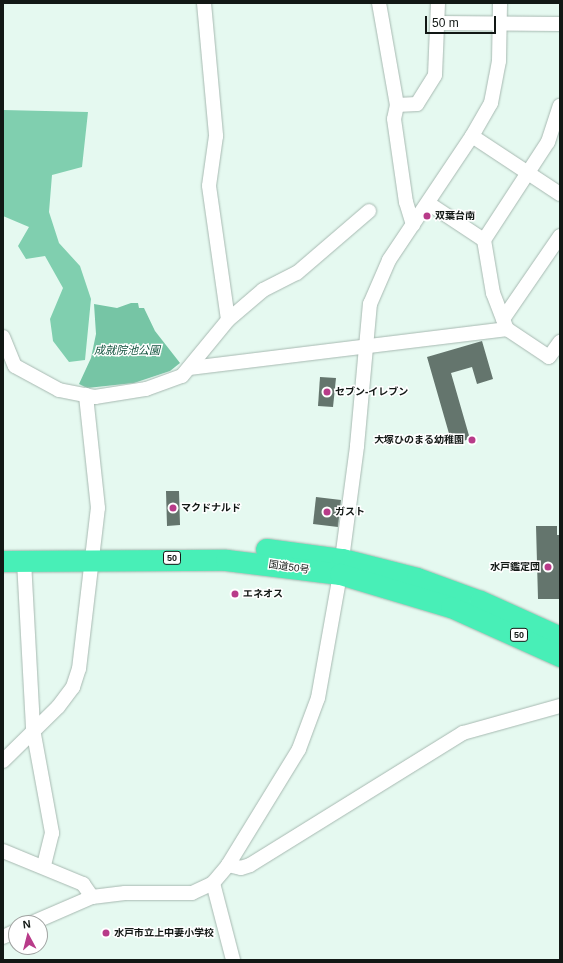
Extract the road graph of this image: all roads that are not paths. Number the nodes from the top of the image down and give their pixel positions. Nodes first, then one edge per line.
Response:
1 (204, 3) edge
2 (379, 3) edge
3 (438, 3) edge
4 (500, 3) edge
5 (438, 23) junction
6 (500, 24) junction
7 (560, 24) edge
8 (397, 105) junction
9 (560, 106) edge
10 (472, 136) junction
11 (529, 174) junction
12 (560, 194) edge
13 (428, 203) junction
14 (369, 211) dead end
15 (413, 226) junction
16 (560, 236) edge
17 (484, 240) junction
18 (228, 320) junction
19 (505, 324) junction
20 (3, 337) edge
21 (560, 342) edge
22 (365, 346) junction
23 (190, 368) junction
24 (86, 396) junction
25 (3, 546) edge
26 (93, 552) junction
27 (24, 560) junction
28 (3, 561) edge
29 (341, 566) junction
30 (560, 637) edge
31 (560, 656) edge
32 (560, 706) edge
33 (33, 729) junction
34 (3, 761) edge
35 (3, 851) edge
36 (228, 864) junction
37 (44, 865) junction
38 (213, 883) junction
39 (92, 897) junction
40 (48, 916) edge
41 (233, 960) edge

1 - 18 street
2 - 8 street
3 - 5 street
4 - 6 street
5 - 6 street
5 - 8 street
6 - 7 street
6 - 10 street
8 - 15 street
9 - 11 street
10 - 11 street
10 - 13 street
11 - 12 street
11 - 17 street
13 - 15 street
13 - 17 street
14 - 18 street
15 - 22 street
16 - 19 street
17 - 19 street
18 - 23 street
19 - 21 street
19 - 22 street
20 - 24 street
22 - 23 street
22 - 29 street
23 - 24 street
24 - 26 street
25 - 26 highway, 国道50号 / 50
26 - 27 highway, 国道50号 / 50
26 - 29 highway, 国道50号 / 50
26 - 33 street
27 - 28 highway, 国道50号 / 50
27 - 33 street
29 - 30 highway, 国道50号 / 50
29 - 31 highway, 国道50号 / 50
29 - 36 street
32 - 36 street
33 - 34 street
33 - 37 street
35 - 37 street
36 - 38 street
37 - 39 street
38 - 39 street
38 - 41 street
39 - 40 street

